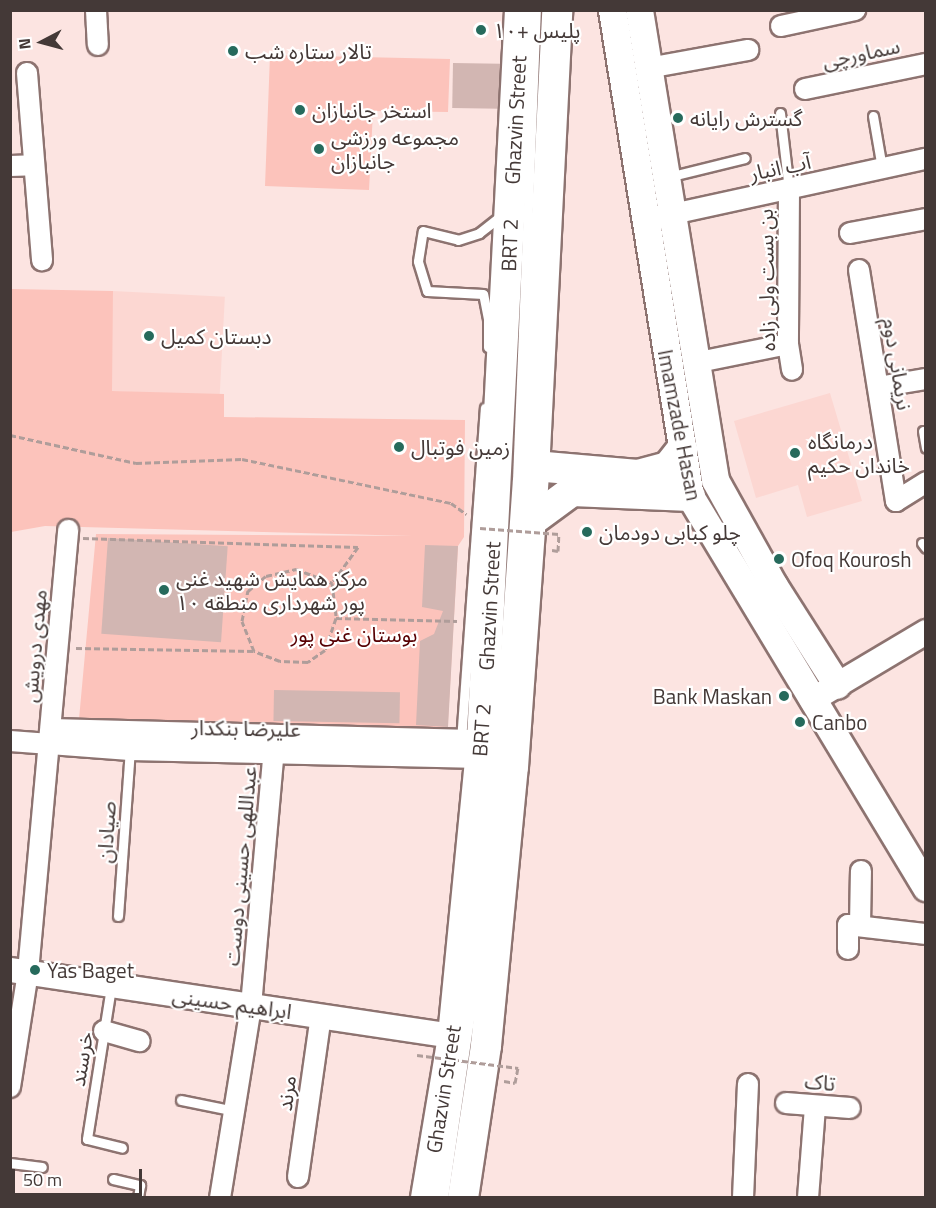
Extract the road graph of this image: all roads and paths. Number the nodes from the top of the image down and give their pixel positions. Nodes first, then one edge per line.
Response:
1 (96, 10) edge
2 (520, 10) edge
3 (536, 10) edge
4 (557, 10) edge
5 (612, 10) edge
6 (639, 10) edge
7 (855, 10) edge
8 (781, 26) dead end
9 (98, 45) dead end
10 (748, 50) dead end
11 (926, 64) edge
12 (648, 68) junction
13 (27, 73) dead end
14 (805, 89) dead end
15 (780, 113) dead end
16 (873, 116) dead end
17 (745, 158) dead end
18 (926, 159) edge
19 (33, 165) junction
20 (10, 166) edge
21 (882, 168) junction
22 (666, 178) junction
23 (789, 190) junction
24 (511, 207) junction
25 (672, 214) junction
26 (926, 219) edge
27 (645, 220) junction
28 (850, 233) dead end
29 (42, 260) dead end
30 (859, 270) dead end
31 (788, 344) junction
32 (488, 361) dead end
33 (694, 363) junction
34 (792, 370) dead end
35 (926, 379) edge
36 (878, 387) junction
37 (486, 394) dead end
38 (923, 431) dead end
39 (10, 435) edge
40 (926, 448) edge
41 (682, 449) junction
42 (534, 466) junction
43 (926, 482) edge
44 (690, 496) junction
45 (530, 522) junction
46 (478, 524) junction
47 (67, 534) joint
48 (558, 551) dead end
49 (333, 584) junction
50 (336, 618) junction
51 (468, 622) junction
52 (926, 632) edge
53 (58, 648) junction
54 (254, 651) junction
55 (837, 685) junction
56 (812, 700) junction
57 (50, 738) junction
58 (10, 741) edge
59 (275, 744) junction
60 (475, 746) junction
61 (130, 750) junction
62 (861, 871) dead end
63 (926, 887) edge
64 (118, 916) dead end
65 (860, 926) junction
66 (926, 934) edge
67 (848, 949) dead end
68 (19, 971) edge
69 (111, 985) junction
70 (251, 1006) junction
71 (321, 1016) junction
72 (104, 1031) junction
73 (453, 1036) junction
74 (140, 1041) dead end
75 (417, 1055) dead end
76 (516, 1083) dead end
77 (748, 1084) dead end
78 (10, 1087) edge
79 (181, 1100) dead end
80 (786, 1103) dead end
81 (815, 1106) junction
82 (850, 1108) dead end
83 (235, 1111) junction
84 (122, 1148) dead end
85 (10, 1163) edge
86 (42, 1167) dead end
87 (298, 1177) dead end
88 (113, 1179) dead end
89 (138, 1197) edge
90 (220, 1197) edge
91 (426, 1197) edge
92 (443, 1197) edge
93 (463, 1197) edge
94 (743, 1197) edge
95 (808, 1197) edge

1 - 9 street
2 - 24 main road, Ghazvin Street
3 - 92 lane, BRT 2
4 - 42 main road, Ghazvin Street
5 - 27 main road, Imamzade Hasan
6 - 12 main road, Imamzade Hasan
7 - 8 street
10 - 12 street
11 - 14 street, سماورچی
12 - 22 main road, Imamzade Hasan
13 - 19 street
15 - 23 lane
16 - 21 lane
17 - 22 lane
18 - 21 street, آب انبار
19 - 20 street
19 - 29 street
21 - 23 street, آب انبار
22 - 25 main road, Imamzade Hasan
23 - 25 street, آب انبار
23 - 31 street, بن بست ولی زاده
24 - 32 lane
24 - 60 main road, Ghazvin Street
25 - 27 street, آب انبار
25 - 33 main road, Imamzade Hasan
26 - 28 street
27 - 41 main road, Imamzade Hasan
30 - 36 street, نریمانی دوم
31 - 33 street
31 - 34 street, بن بست ولی زاده
33 - 55 main road, Imamzade Hasan
35 - 36 street
36 - 43 street, نریمانی دوم
37 - 46 lane
38 - 40 lane
39 - 46 path
41 - 42 main road
41 - 44 main road, Imamzade Hasan
42 - 45 main road, Ghazvin Street
44 - 45 main road
44 - 56 main road, Imamzade Hasan
45 - 93 main road, Ghazvin Street
46 - 48 path, bridge
46 - 51 lane
47 - 49 path
47 - 53 street, مهدی درویش
49 - 50 path
49 - 54 path
50 - 51 path
50 - 54 path
51 - 60 lane
52 - 55 street
53 - 54 path
53 - 57 street, مهدی درویش
55 - 56 street
56 - 63 main road, Imamzade Hasan
57 - 58 street, علیرضا بنکدار
57 - 59 street, علیرضا بنکدار
57 - 61 street, علیرضا بنکدار
57 - 68 street, مهدی درویش
59 - 60 street, علیرضا بنکدار
59 - 61 street, علیرضا بنکدار
59 - 70 street, عبداللهی حسینی دوست
60 - 73 main road, Ghazvin Street
61 - 64 lane, صیادان
62 - 65 street
65 - 66 street
65 - 67 street
68 - 69 street, ابراهیم حسینی
68 - 78 street, مهدی درویش
69 - 70 street, ابراهیم حسینی
69 - 72 lane, خرسند
70 - 71 street, ابراهیم حسینی
70 - 83 street, عبداللهی حسینی دوست
71 - 73 street, ابراهیم حسینی
71 - 87 street, مرند
72 - 74 street
72 - 84 lane, خرسند
73 - 91 main road, Ghazvin Street
75 - 76 path, bridge
77 - 94 street
79 - 83 lane
80 - 81 street, تاک
81 - 82 street, تاک
81 - 95 street
83 - 90 street, عبداللهی حسینی دوست
85 - 86 lane
88 - 89 lane

